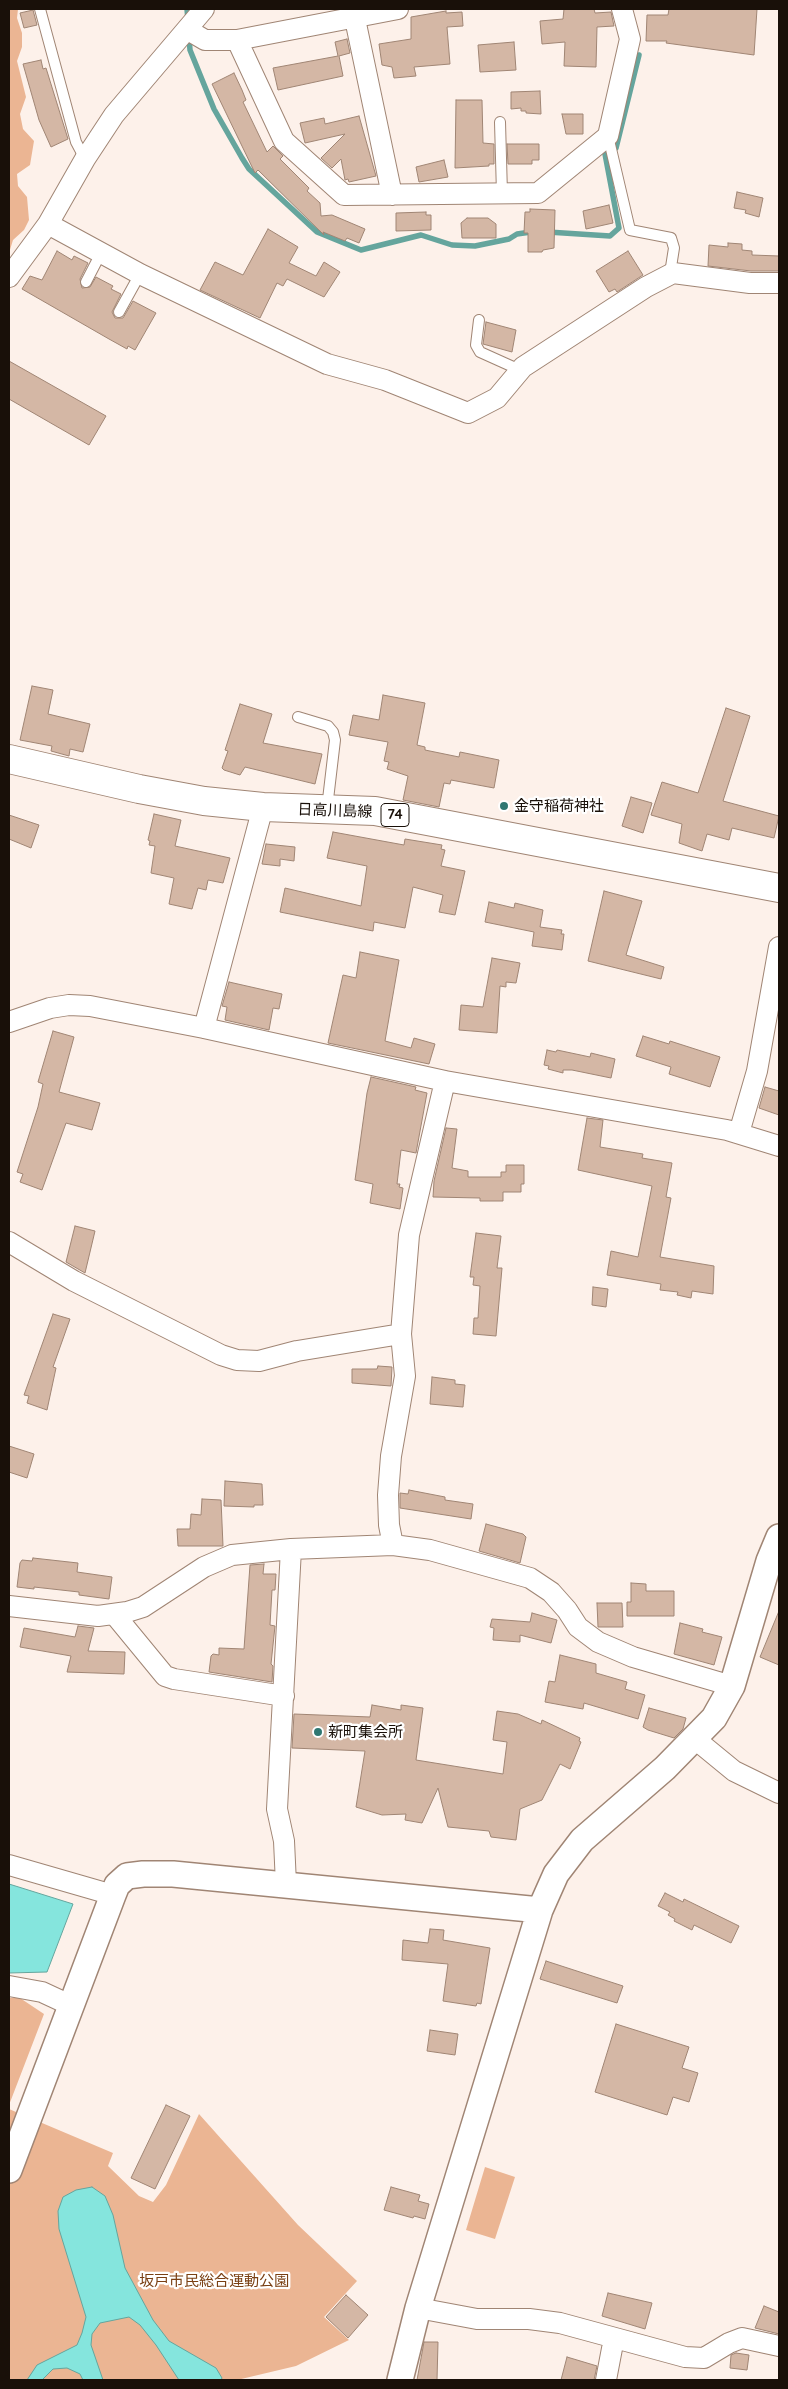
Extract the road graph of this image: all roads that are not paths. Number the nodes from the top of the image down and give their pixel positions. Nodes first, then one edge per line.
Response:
1 (40, 9) edge
2 (204, 9) edge
3 (398, 9) edge
4 (622, 9) edge
5 (367, 14) edge
6 (188, 30) junction
7 (237, 40) junction
8 (500, 122) dead end
9 (608, 136) junction
10 (85, 159) junction
11 (502, 194) junction
12 (392, 195) junction
13 (48, 224) junction
14 (101, 254) junction
15 (673, 273) junction
16 (140, 274) junction
17 (9, 277) edge
18 (86, 282) dead end
19 (779, 283) edge
20 (119, 312) dead end
21 (478, 320) dead end
22 (520, 370) junction
23 (298, 717) dead end
24 (9, 759) edge
25 (263, 808) junction
26 (327, 810) junction
27 (779, 888) edge
28 (779, 947) edge
29 (9, 1022) edge
30 (204, 1028) junction
31 (446, 1081) junction
32 (739, 1132) junction
33 (779, 1146) edge
34 (9, 1242) edge
35 (401, 1334) junction
36 (779, 1537) edge
37 (393, 1545) junction
38 (291, 1549) junction
39 (9, 1606) edge
40 (114, 1614) junction
41 (732, 1686) junction
42 (284, 1696) junction
43 (695, 1739) junction
44 (779, 1793) edge
45 (9, 1865) edge
46 (286, 1884) junction
47 (112, 1895) junction
48 (540, 1910) junction
49 (9, 1986) edge
50 (70, 2005) junction
51 (9, 2170) edge
52 (418, 2308) junction
53 (614, 2338) junction
54 (779, 2346) edge
55 (400, 2380) edge
56 (606, 2380) edge

1 - 10 lane
2 - 6 street
3 - 5 street
4 - 9 street
5 - 7 street
5 - 12 street
6 - 7 street
6 - 10 street
7 - 12 street
8 - 11 lane
9 - 11 street
9 - 15 lane
10 - 13 street
11 - 12 street
13 - 14 street
13 - 17 street
14 - 16 street
14 - 18 lane
15 - 19 street
15 - 22 street
16 - 20 lane
16 - 22 street
21 - 22 lane
23 - 26 lane
24 - 25 main road, 日高川島線 / 74
25 - 26 main road, 日高川島線 / 74
25 - 30 street
26 - 27 main road, 日高川島線 / 74
28 - 32 street
29 - 30 street
30 - 31 street
31 - 32 street
31 - 35 street
32 - 33 street
34 - 35 street
35 - 37 street
36 - 41 street
37 - 38 street
37 - 41 street
38 - 40 street
38 - 42 street
39 - 40 street
40 - 42 street
41 - 43 street
42 - 46 street
43 - 44 street
43 - 48 street
45 - 47 street
46 - 47 street
46 - 48 street
47 - 50 street
48 - 52 street
49 - 50 street
50 - 51 street
52 - 53 street
52 - 55 street
53 - 54 street
53 - 56 street

